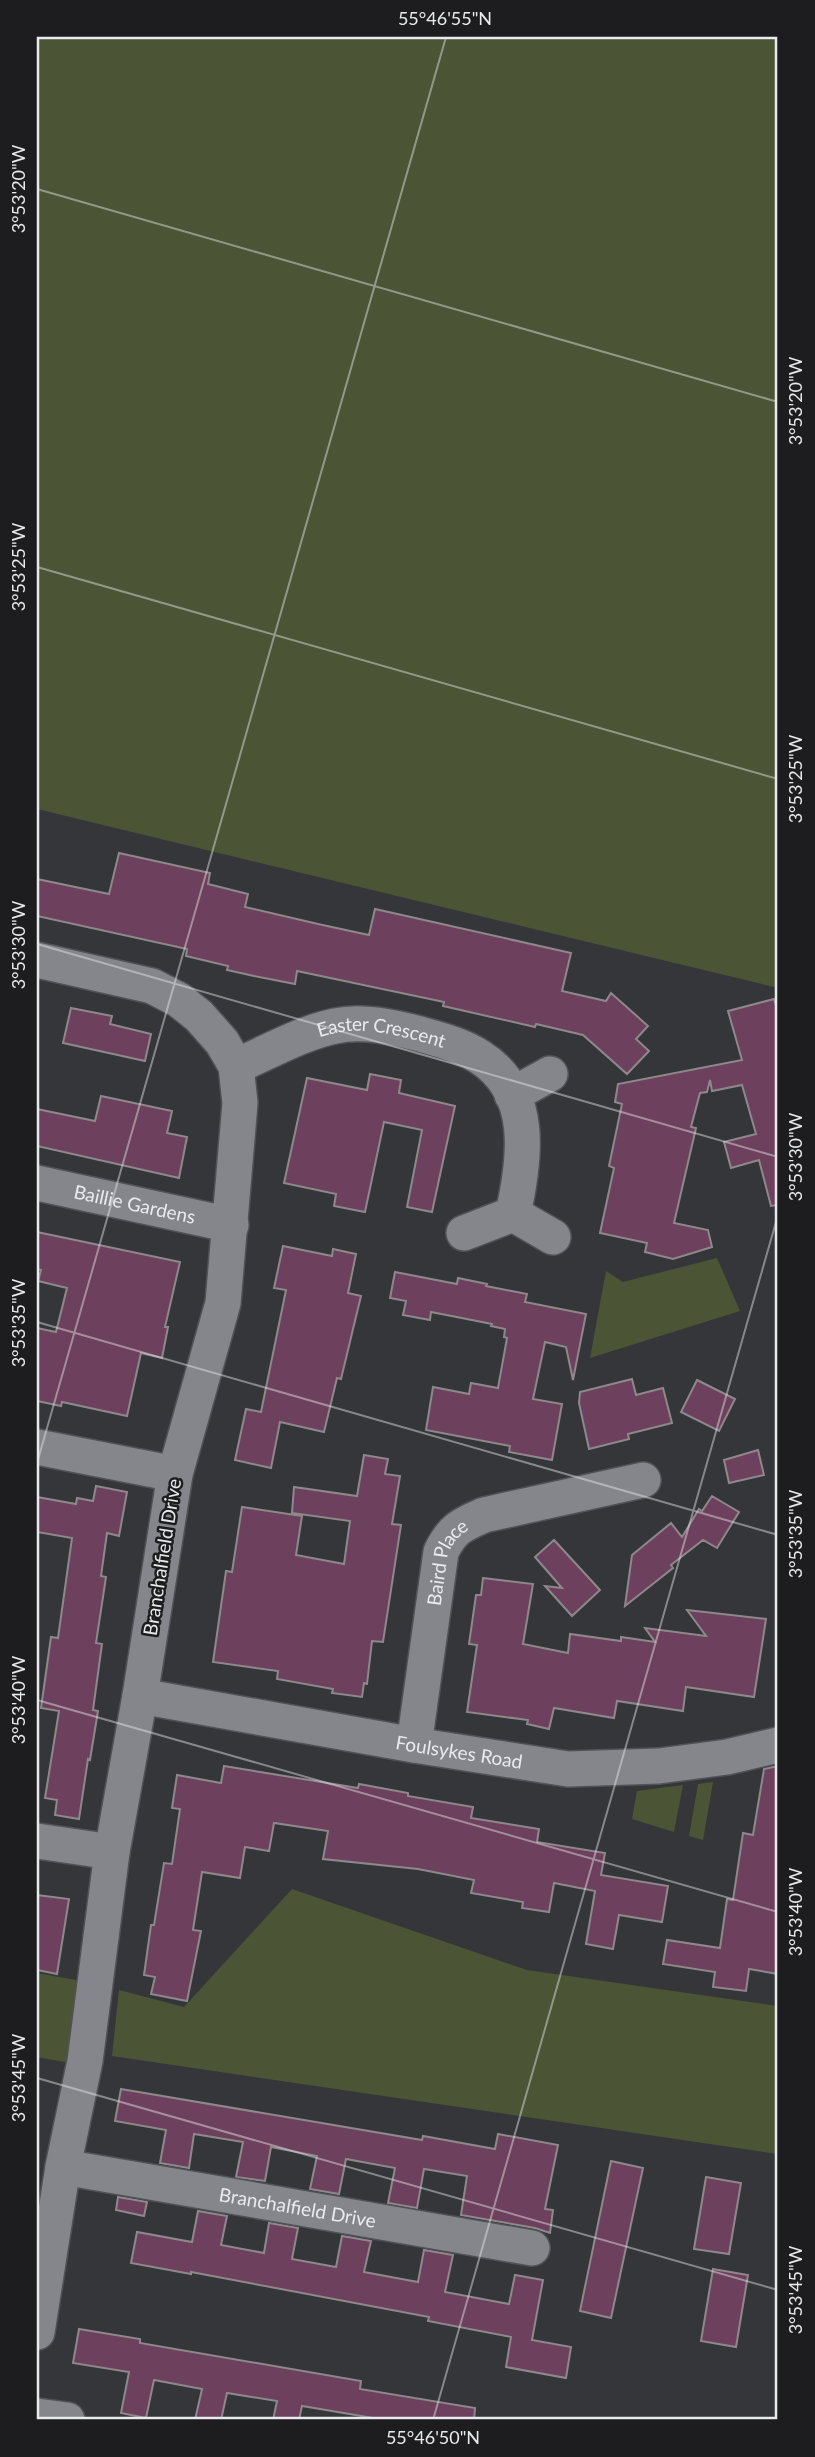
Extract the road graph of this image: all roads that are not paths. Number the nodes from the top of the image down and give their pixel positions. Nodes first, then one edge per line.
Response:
1 (37, 960) edge
2 (236, 1066) junction
3 (550, 1074) dead end
4 (512, 1095) junction
5 (37, 1183) edge
6 (513, 1213) junction
7 (231, 1225) junction
8 (464, 1233) dead end
9 (553, 1237) dead end
10 (37, 1447) edge
11 (175, 1474) junction
12 (643, 1480) dead end
13 (140, 1696) junction
14 (414, 1745) junction
15 (778, 1745) edge
16 (37, 1841) edge
17 (112, 1852) junction
18 (63, 2167) junction
19 (45, 2229) edge
20 (531, 2248) dead end
21 (37, 2332) edge
22 (37, 2416) edge
23 (67, 2420) edge

1 - 2 street, Branchalfield Drive
2 - 4 street, Easter Crescent
2 - 7 street, Branchalfield Drive
3 - 4 street
4 - 6 street, Easter Crescent
5 - 7 street, Baillie Gardens
6 - 8 street
6 - 9 street
7 - 11 street, Branchalfield Drive
10 - 11 street
11 - 13 street, Branchalfield Drive
12 - 14 street, Baird Place
13 - 14 street, Foulsykes Road
13 - 17 street, Branchalfield Drive
14 - 15 street, Foulsykes Road
16 - 17 street
17 - 18 street, Branchalfield Drive
18 - 19 street, Branchalfield Drive
18 - 20 street, Branchalfield Drive
19 - 21 street, Branchalfield Drive
22 - 23 street

